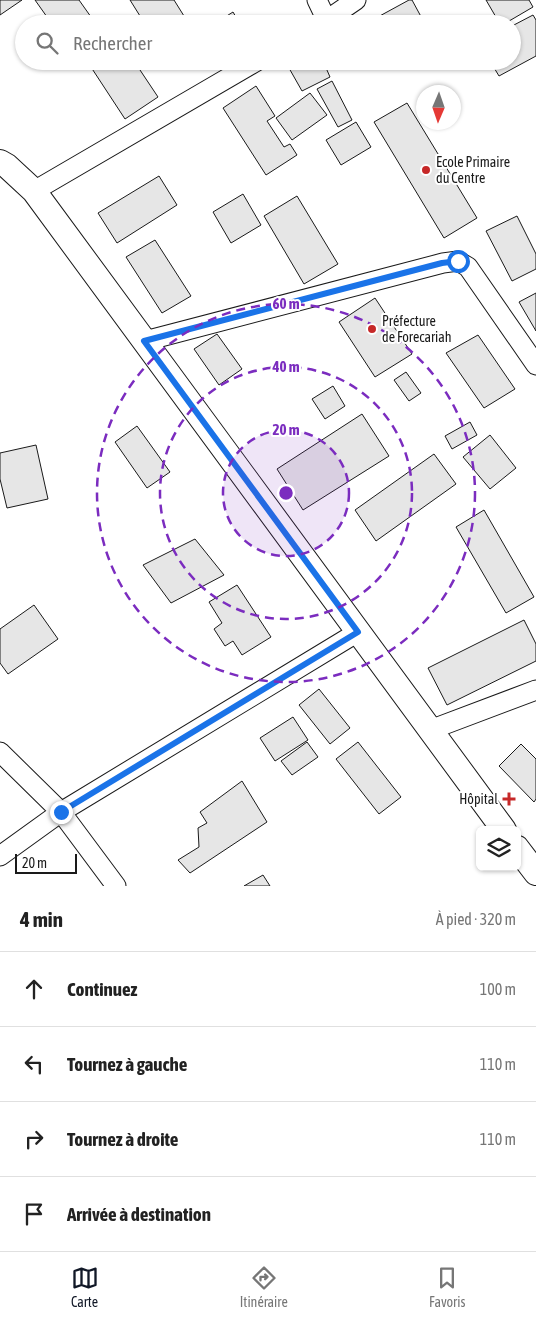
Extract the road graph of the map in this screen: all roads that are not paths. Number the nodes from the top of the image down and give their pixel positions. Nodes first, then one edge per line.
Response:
1 (316, 0) edge
2 (356, 0) edge
3 (321, 15) edge
4 (334, 15) edge
5 (242, 70) edge
6 (0, 162) edge
7 (34, 191) junction
8 (144, 341) junction
9 (536, 365) edge
10 (358, 632) junction
11 (536, 690) edge
12 (430, 730) junction
13 (0, 752) edge
14 (61, 812) junction
15 (501, 826) edge
16 (521, 853) edge
17 (0, 856) edge
18 (536, 873) edge
19 (116, 886) edge

1 - 3 street
2 - 4 street
5 - 7 street
6 - 7 street
7 - 8 street
8 - 9 street
8 - 10 street
10 - 12 street
10 - 14 street
11 - 12 street
12 - 15 street
13 - 14 street
14 - 17 street
14 - 19 street
16 - 18 street

